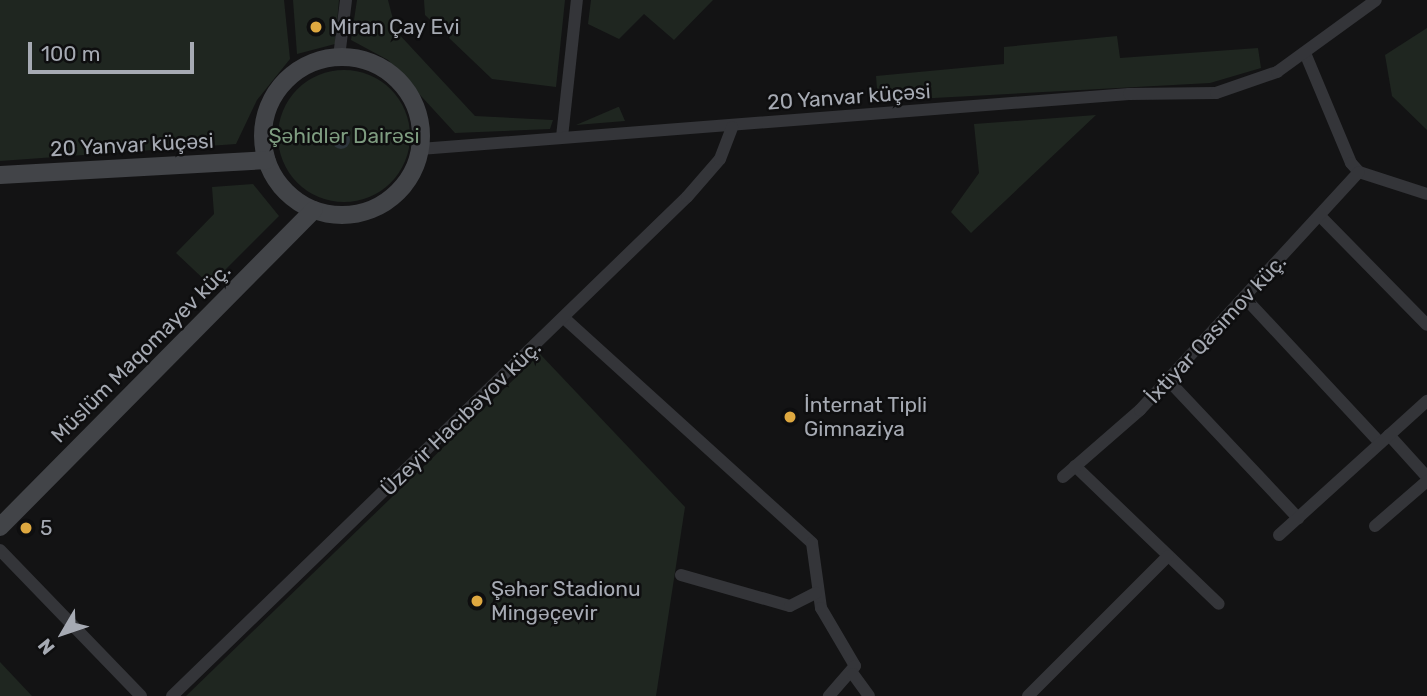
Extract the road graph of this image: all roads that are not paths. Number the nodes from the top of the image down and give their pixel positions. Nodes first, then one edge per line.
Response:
1 (346, 0) edge
2 (577, 0) edge
3 (1376, 0) edge
4 (1305, 54) junction
5 (339, 57) junction
6 (732, 127) junction
7 (562, 137) junction
8 (420, 149) junction
9 (267, 160) junction
10 (1359, 172) junction
11 (0, 176) edge
12 (1427, 194) edge
13 (314, 210) junction
14 (1321, 217) junction
15 (1245, 298) junction
16 (564, 318) junction
17 (1427, 326) edge
18 (1168, 380) junction
19 (1427, 401) edge
20 (1385, 439) junction
21 (1075, 466) junction
22 (1063, 477) dead end
23 (1427, 479) edge
24 (1298, 518) junction
25 (1376, 526) dead end
26 (0, 527) edge
27 (1279, 535) dead end
28 (0, 550) edge
29 (1168, 556) junction
30 (681, 575) dead end
31 (816, 593) junction
32 (1219, 604) dead end
33 (853, 674) junction
34 (141, 696) edge
35 (172, 696) edge
36 (829, 696) edge
37 (869, 696) edge
38 (1028, 696) edge

1 - 5 street
2 - 7 street
3 - 4 street, 20 Yanvar küçəsi
4 - 6 street, 20 Yanvar küçəsi
4 - 10 street
5 - 8 main road
5 - 9 main road
6 - 7 street, 20 Yanvar küçəsi
6 - 16 street, Üzeyir Hacıbəyov küç.
7 - 8 street, 20 Yanvar küçəsi
8 - 13 main road
9 - 11 main road, 20 Yanvar küçəsi
9 - 13 main road
10 - 12 street
10 - 14 street, İxtiyar Qasımov küç.
13 - 26 main road, Müslüm Maqomayev küç.
14 - 15 street, İxtiyar Qasımov küç.
14 - 17 street
15 - 18 street, İxtiyar Qasımov küç.
15 - 20 street
16 - 31 street
16 - 35 street, Üzeyir Hacıbəyov küç.
18 - 21 street, İxtiyar Qasımov küç.
18 - 24 street
19 - 20 street
20 - 23 street
20 - 24 street
21 - 22 street, İxtiyar Qasımov küç.
21 - 29 street
23 - 25 street
24 - 27 street
28 - 34 street
29 - 32 street
29 - 38 street
30 - 31 street
31 - 33 street
33 - 36 street
33 - 37 street

